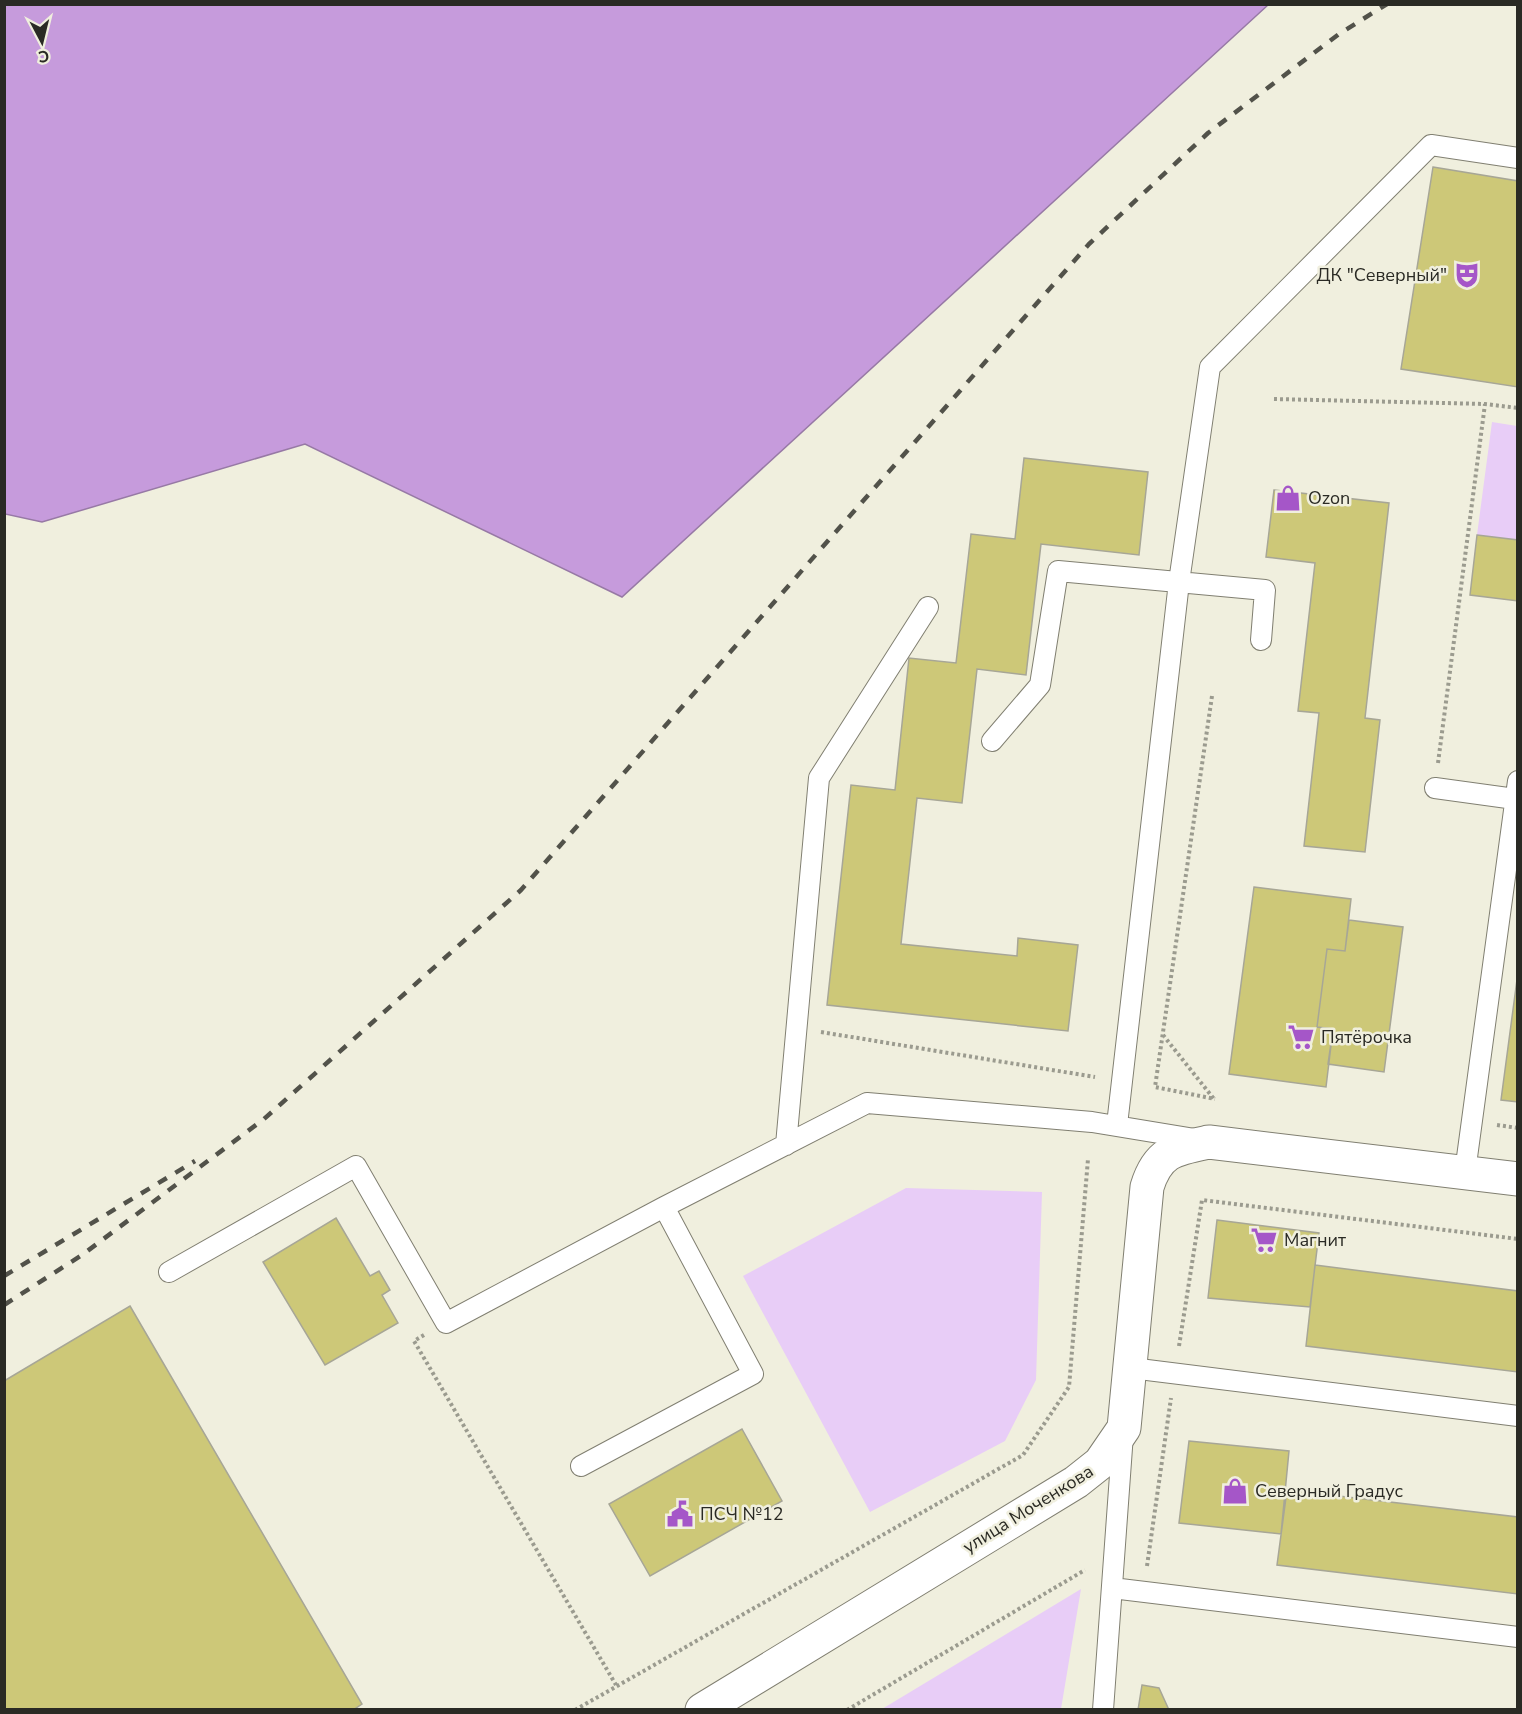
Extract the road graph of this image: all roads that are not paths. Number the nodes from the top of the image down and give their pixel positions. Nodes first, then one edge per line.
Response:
1 (1518, 158) edge
2 (1179, 582) junction
3 (928, 607) dead end
4 (1261, 640) dead end
5 (992, 741) dead end
6 (1435, 788) road end
7 (1516, 790) edge
8 (1117, 1125) junction
9 (1209, 1142) junction
10 (786, 1145) junction
11 (1464, 1172) junction
12 (1518, 1179) edge
13 (664, 1207) junction
14 (170, 1272) dead end
15 (1131, 1368) junction
16 (1518, 1416) edge
17 (1124, 1428) junction
18 (581, 1466) dead end
19 (1112, 1588) junction
20 (1518, 1637) edge
21 (702, 1710) edge
22 (1103, 1710) edge

1 - 2 lane
2 - 4 lane
2 - 5 lane
2 - 8 lane
3 - 10 lane
6 - 7 lane
7 - 11 lane
8 - 9 lane
8 - 10 lane
9 - 11 street
9 - 15 street, улица Моченкова
10 - 13 lane
11 - 12 street
13 - 14 lane
13 - 18 lane
15 - 16 lane
15 - 17 street, улица Моченкова
17 - 19 lane
17 - 21 street, улица Моченкова
19 - 20 lane
19 - 22 lane

